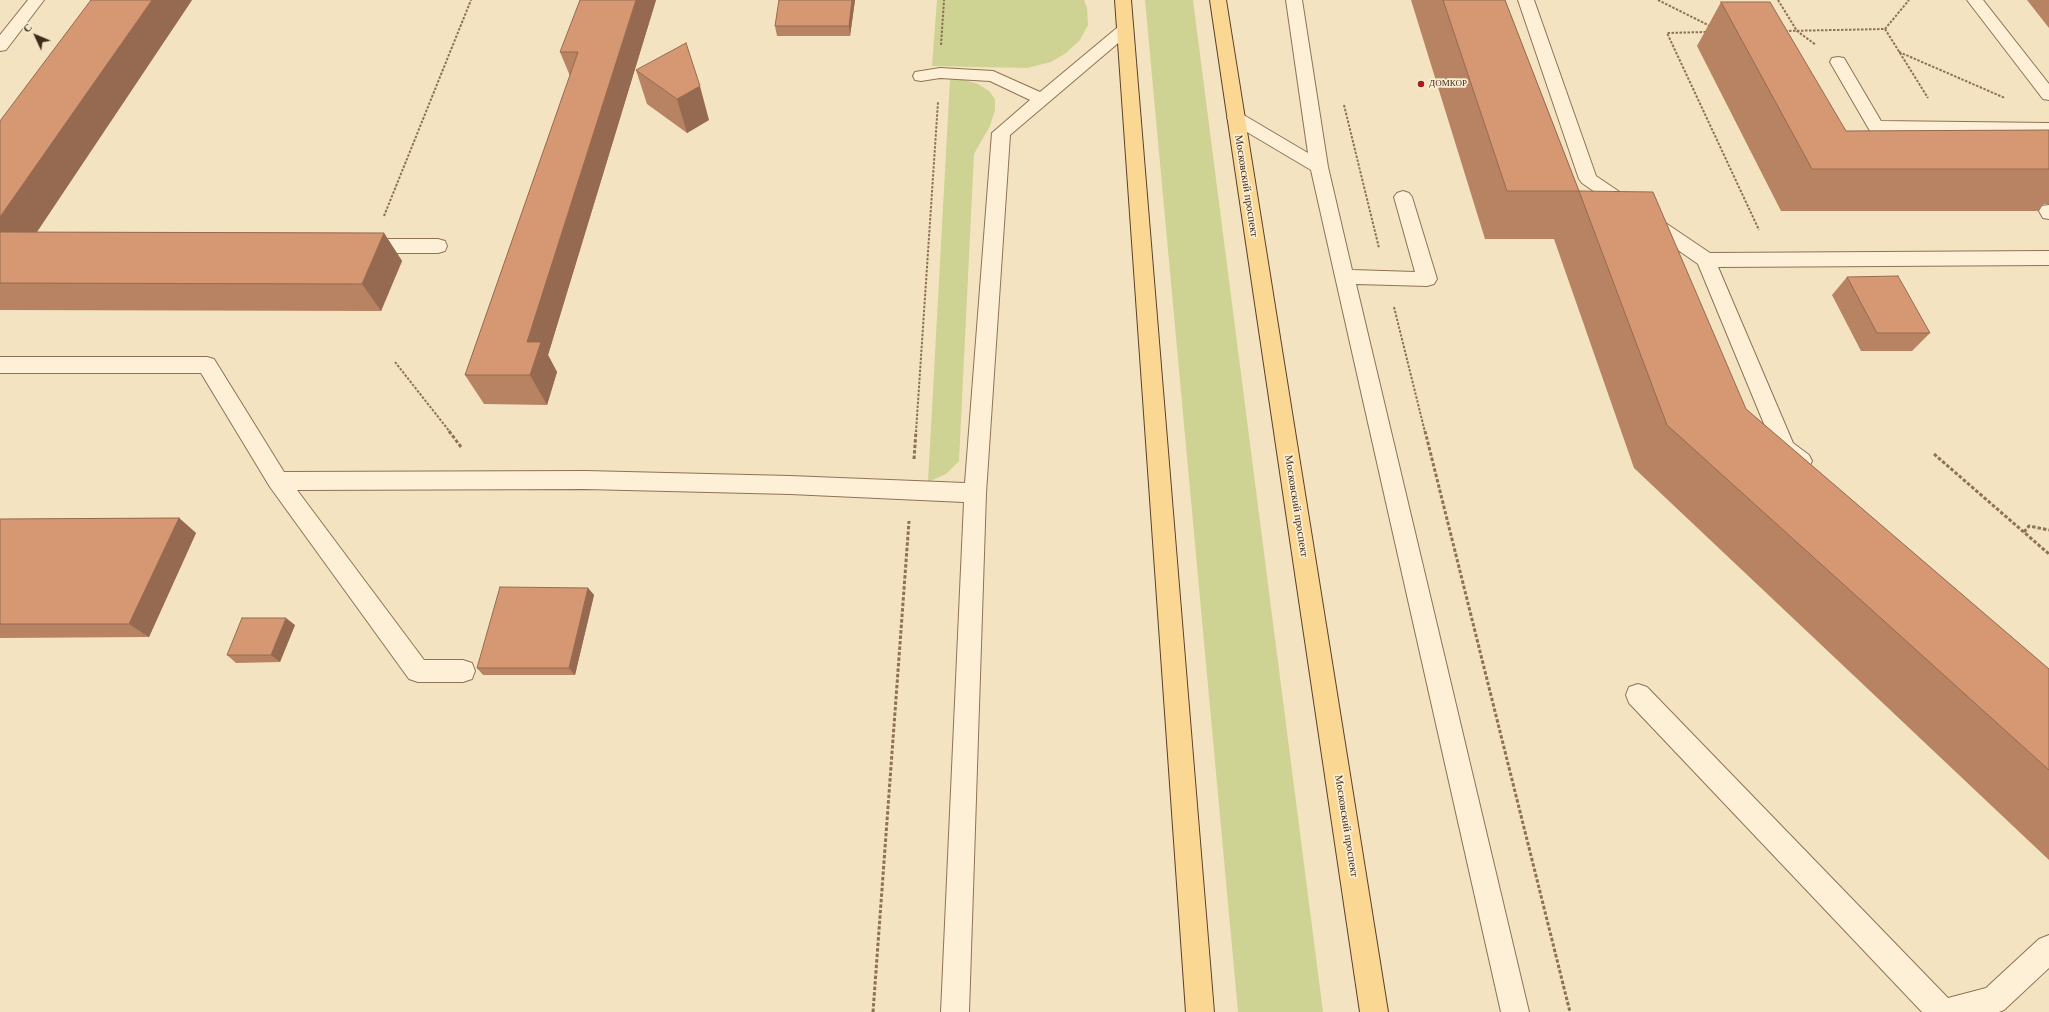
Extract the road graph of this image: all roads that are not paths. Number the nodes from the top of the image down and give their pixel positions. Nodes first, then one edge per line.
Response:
1 (36, 0) edge
2 (1123, 0) edge
3 (1218, 0) edge
4 (1294, 0) edge
5 (1526, 0) edge
6 (1976, 0) edge
7 (1124, 30) junction
8 (0, 46) edge
9 (1838, 62) road end
10 (921, 76) dead end
11 (2049, 95) edge
12 (1041, 99) junction
13 (1236, 118) junction
14 (1991, 129) junction
15 (2049, 129) edge
16 (2004, 148) edge
17 (1319, 167) junction
18 (1403, 197) dead end
19 (348, 246) edge
20 (438, 246) dead end
21 (2049, 258) edge
22 (1706, 260) junction
23 (1344, 276) junction
24 (0, 365) edge
25 (1816, 474) edge
26 (278, 481) junction
27 (975, 493) junction
28 (463, 671) dead end
29 (1638, 695) dead end
30 (2049, 949) edge
31 (955, 1012) edge
32 (1200, 1012) edge
33 (1374, 1012) edge
34 (1515, 1012) edge
35 (1942, 1012) edge
36 (1947, 1012) edge

1 - 8 street
2 - 7 main road
3 - 13 main road, Московский проспект
4 - 17 street
5 - 22 street
6 - 11 street
7 - 12 street
7 - 32 main road
9 - 14 street
10 - 12 street
12 - 27 street
13 - 17 street
13 - 33 main road, Московский проспект
14 - 15 street
14 - 16 street
17 - 23 street
18 - 23 street
19 - 20 street
21 - 22 street
22 - 25 street
23 - 34 street
24 - 26 street
26 - 27 street
26 - 28 street
27 - 31 street
29 - 35 street
30 - 36 street

